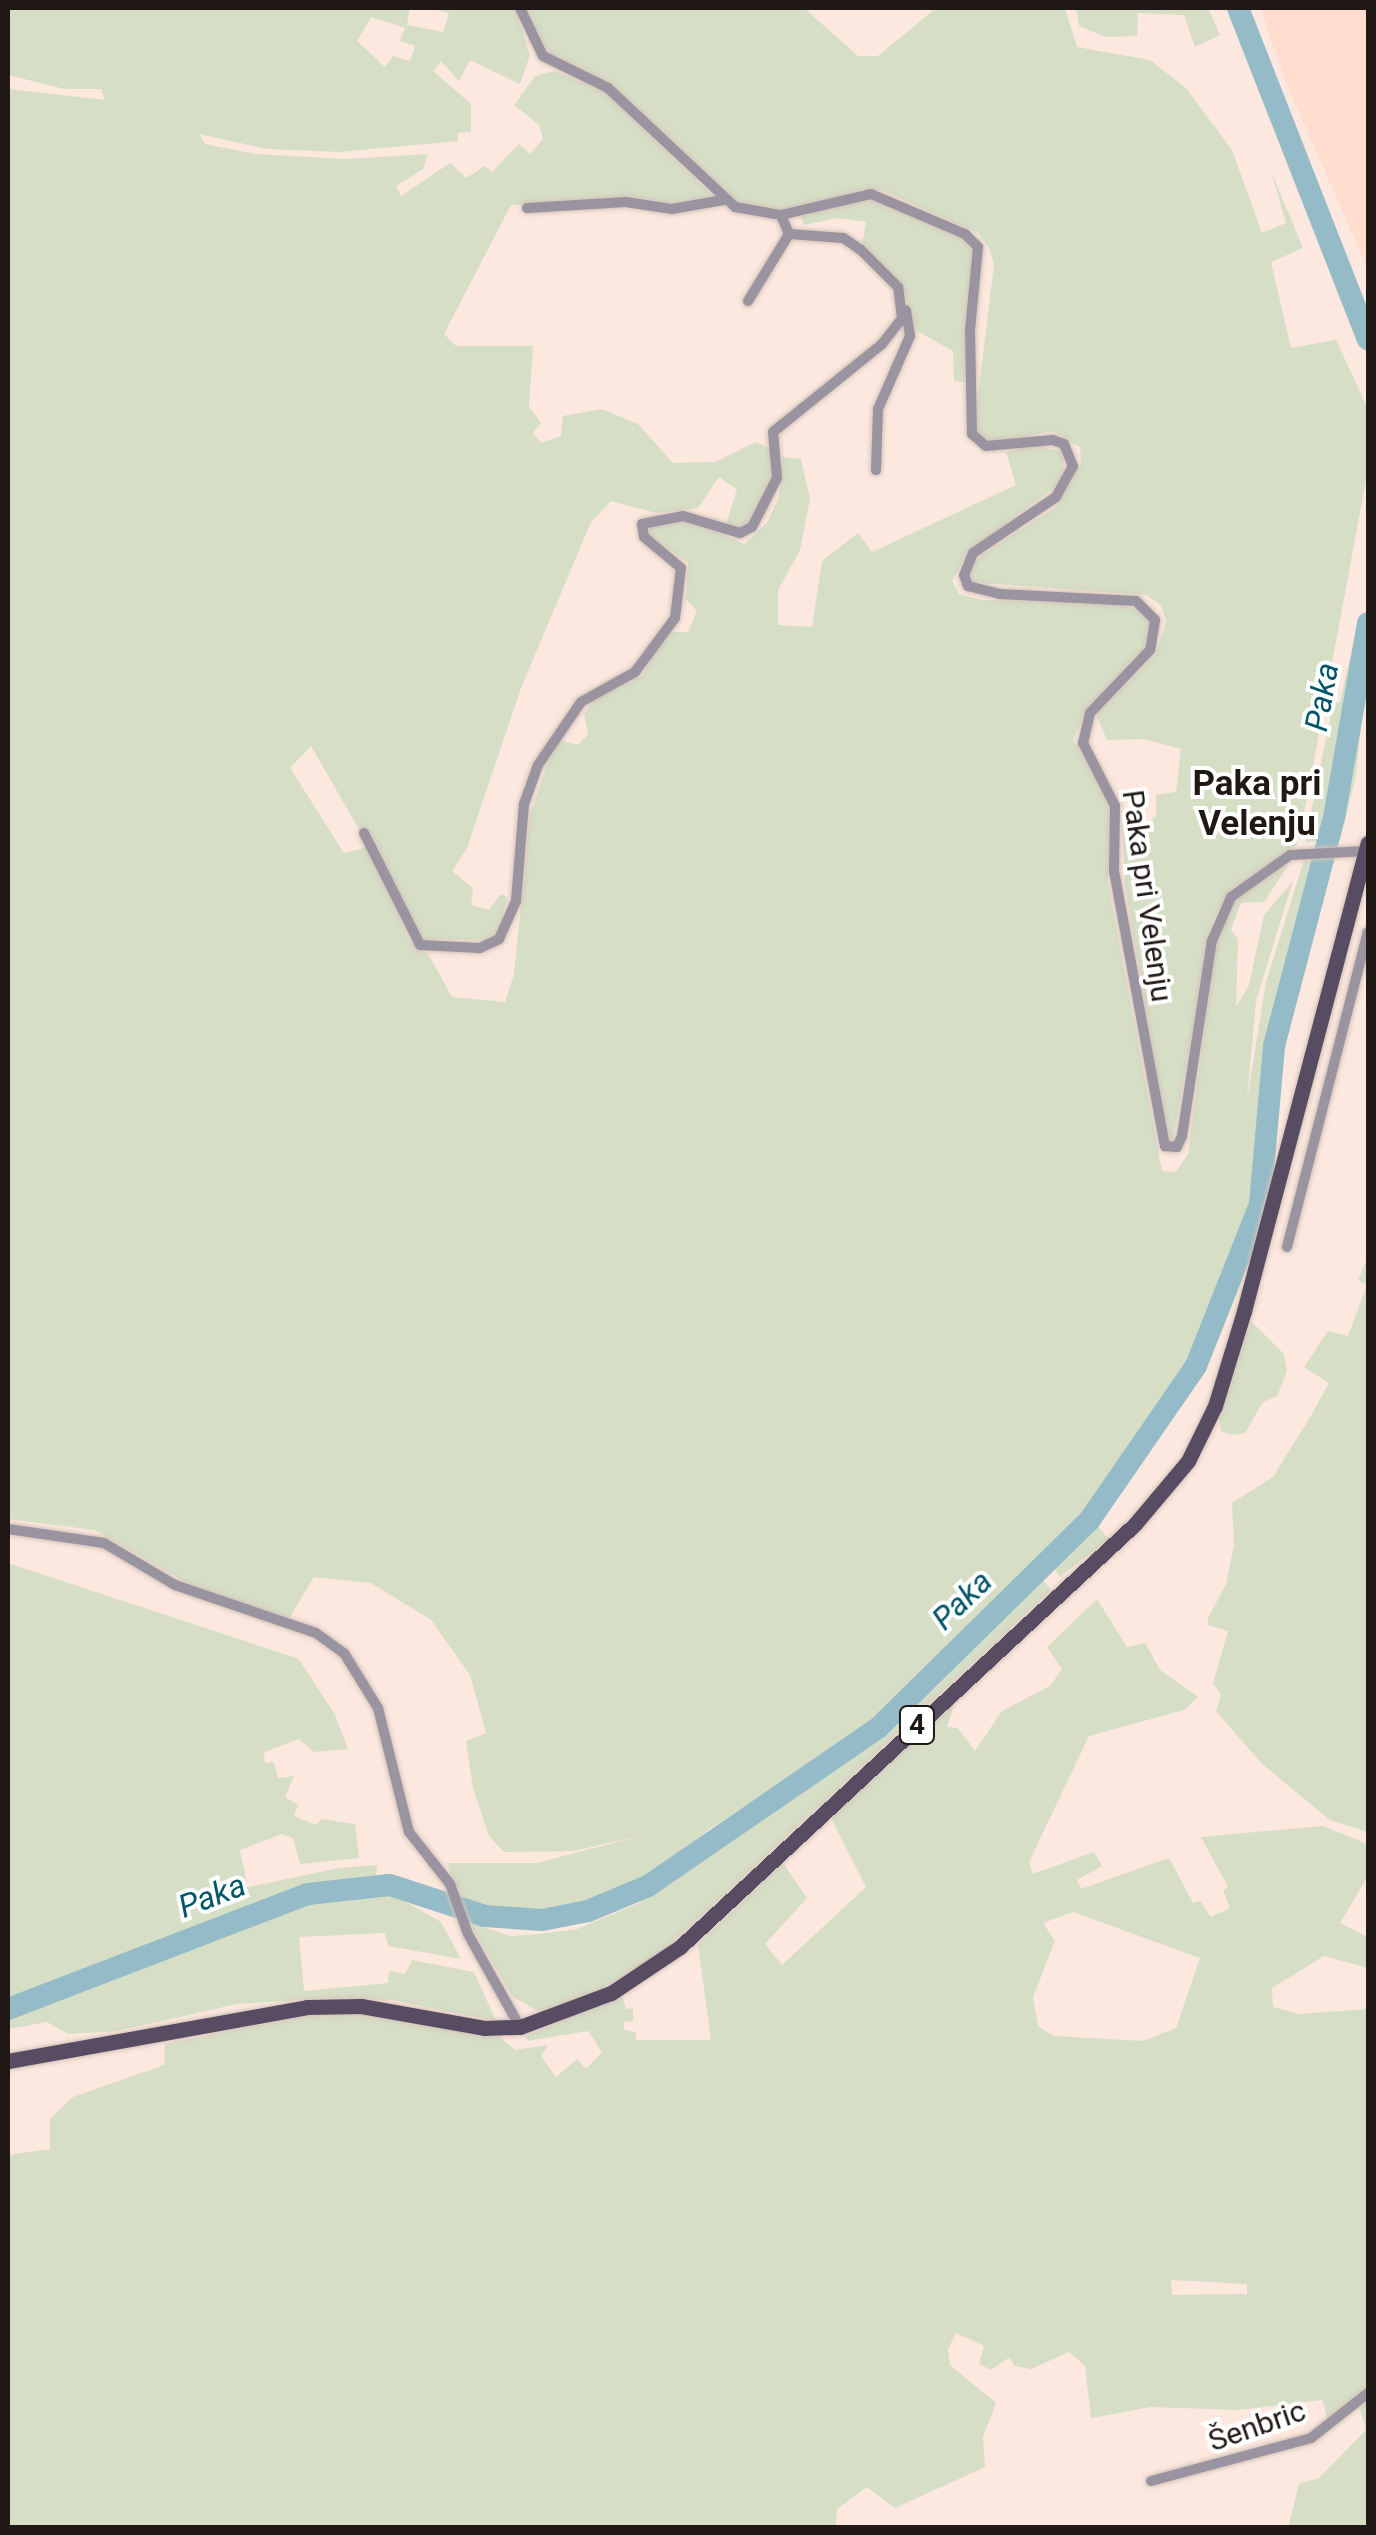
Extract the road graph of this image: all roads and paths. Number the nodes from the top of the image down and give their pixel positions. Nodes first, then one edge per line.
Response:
1 (520, 8) edge
2 (724, 200) junction
3 (527, 208) dead end
4 (782, 214) junction
5 (790, 234) junction
6 (748, 301) dead end
7 (903, 304) junction
8 (876, 470) dead end
9 (364, 833) dead end
10 (1367, 847) edge
11 (1368, 932) edge
12 (1287, 1247) dead end
13 (8, 1529) edge
14 (520, 2028) junction
15 (8, 2061) edge
16 (1368, 2393) edge
17 (1151, 2481) dead end

1 - 2 street, Paka pri Velenju
2 - 3 street
2 - 4 street, Paka pri Velenju
4 - 5 street
4 - 10 street, Paka pri Velenju
5 - 6 street
5 - 7 street
7 - 8 street
7 - 9 street
10 - 14 main road, 4
11 - 12 street
13 - 14 street
14 - 15 main road, 4
16 - 17 street, Šenbric

